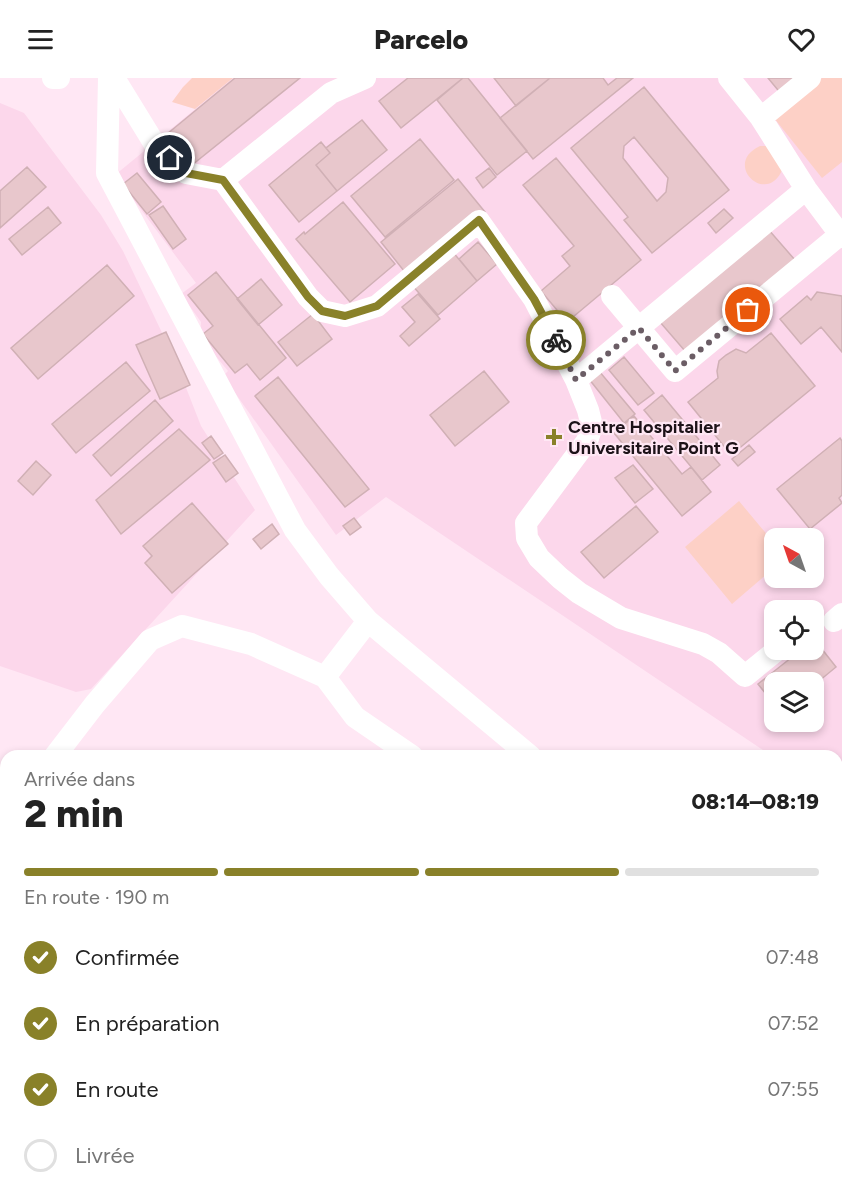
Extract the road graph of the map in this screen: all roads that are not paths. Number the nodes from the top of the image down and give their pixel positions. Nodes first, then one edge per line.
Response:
1 (53, 78) edge
2 (59, 78) edge
3 (109, 78) edge
4 (114, 78) edge
5 (365, 78) edge
6 (729, 78) edge
7 (810, 78) edge
8 (761, 118) junction
9 (223, 180) junction
10 (806, 189) junction
11 (841, 234) edge
12 (612, 296) dead end
13 (639, 328) junction
14 (576, 380) junction
15 (368, 621) junction
16 (765, 660) edge
17 (325, 677) junction
18 (60, 750) edge
19 (403, 750) edge
20 (523, 750) edge

1 - 2 street
3 - 15 street
4 - 9 street
5 - 9 street
6 - 8 street
7 - 8 street
8 - 10 street
9 - 14 street
10 - 11 street
10 - 13 street
11 - 13 street
12 - 13 street
13 - 14 street
14 - 16 street
15 - 17 street
15 - 20 street
17 - 18 street
17 - 19 street

